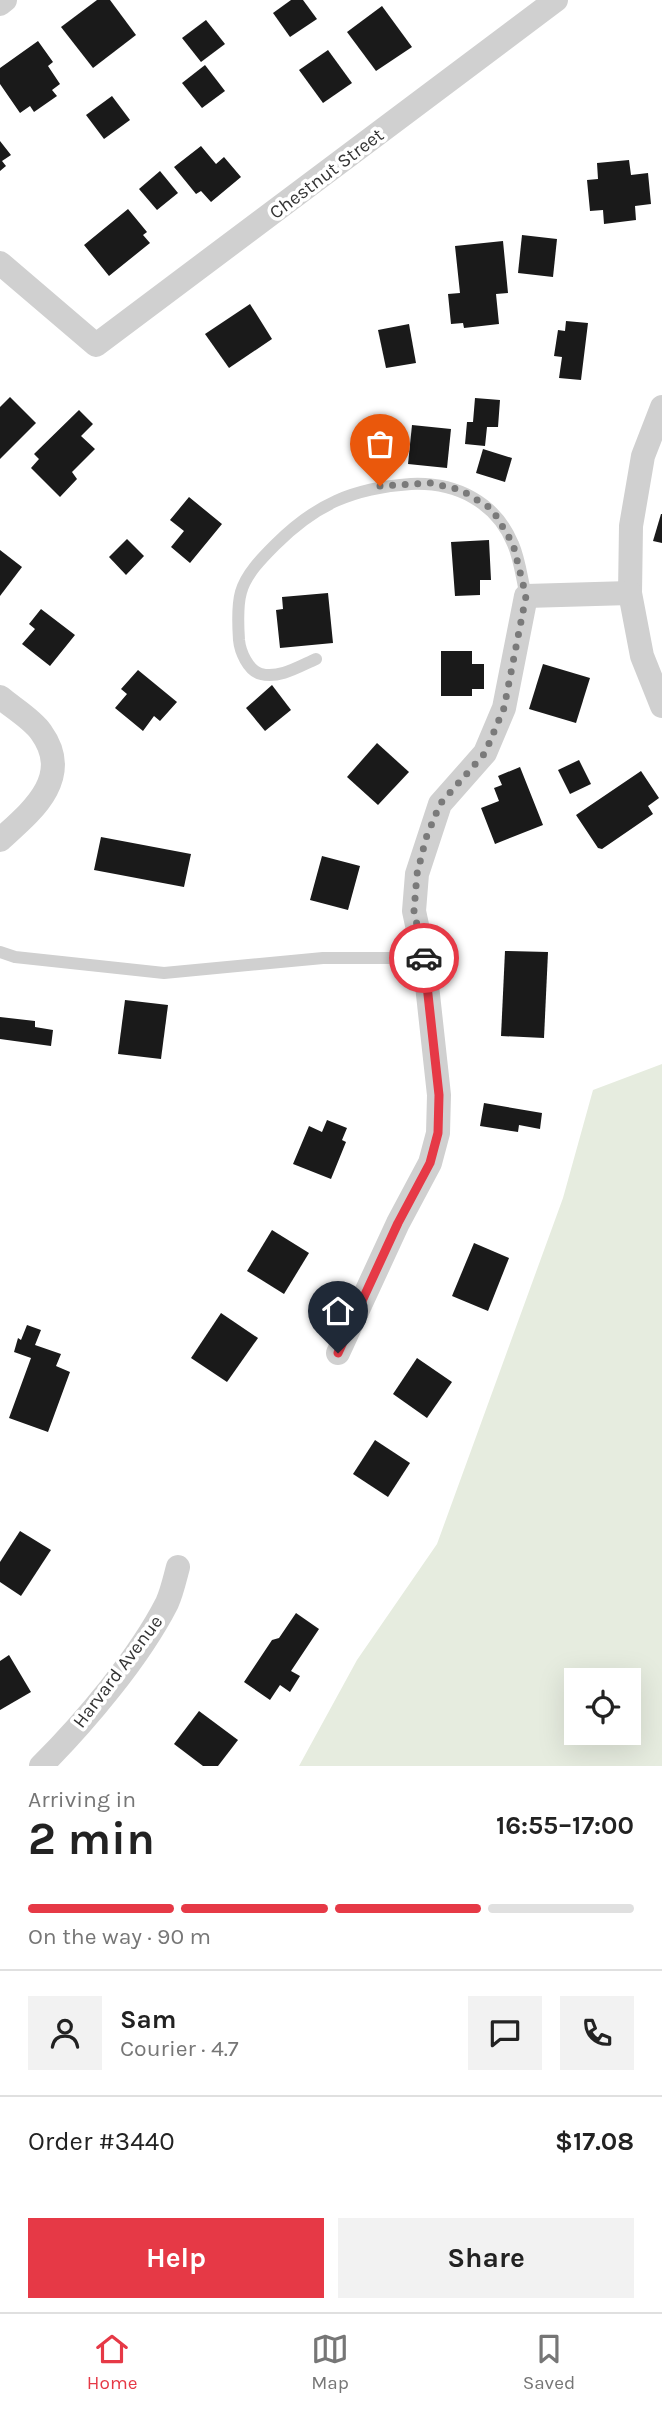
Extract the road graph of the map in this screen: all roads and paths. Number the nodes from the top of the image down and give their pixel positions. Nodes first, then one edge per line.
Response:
1 (5, 0) edge
2 (556, 0) edge
3 (0, 4) edge
4 (0, 263) edge
5 (662, 407) edge
6 (630, 593) junction
7 (526, 596) junction
8 (316, 659) dead end
9 (0, 697) edge
10 (662, 706) edge
11 (0, 840) edge
12 (0, 951) edge
13 (424, 958) junction
14 (338, 1353) dead end
15 (178, 1567) dead end
16 (41, 1766) edge

1 - 3 street
2 - 4 street, Chestnut Street
5 - 6 street
6 - 7 street
6 - 10 street
7 - 8 lane
7 - 13 street
9 - 11 street
12 - 13 lane
13 - 14 street
15 - 16 street, Harvard Avenue

